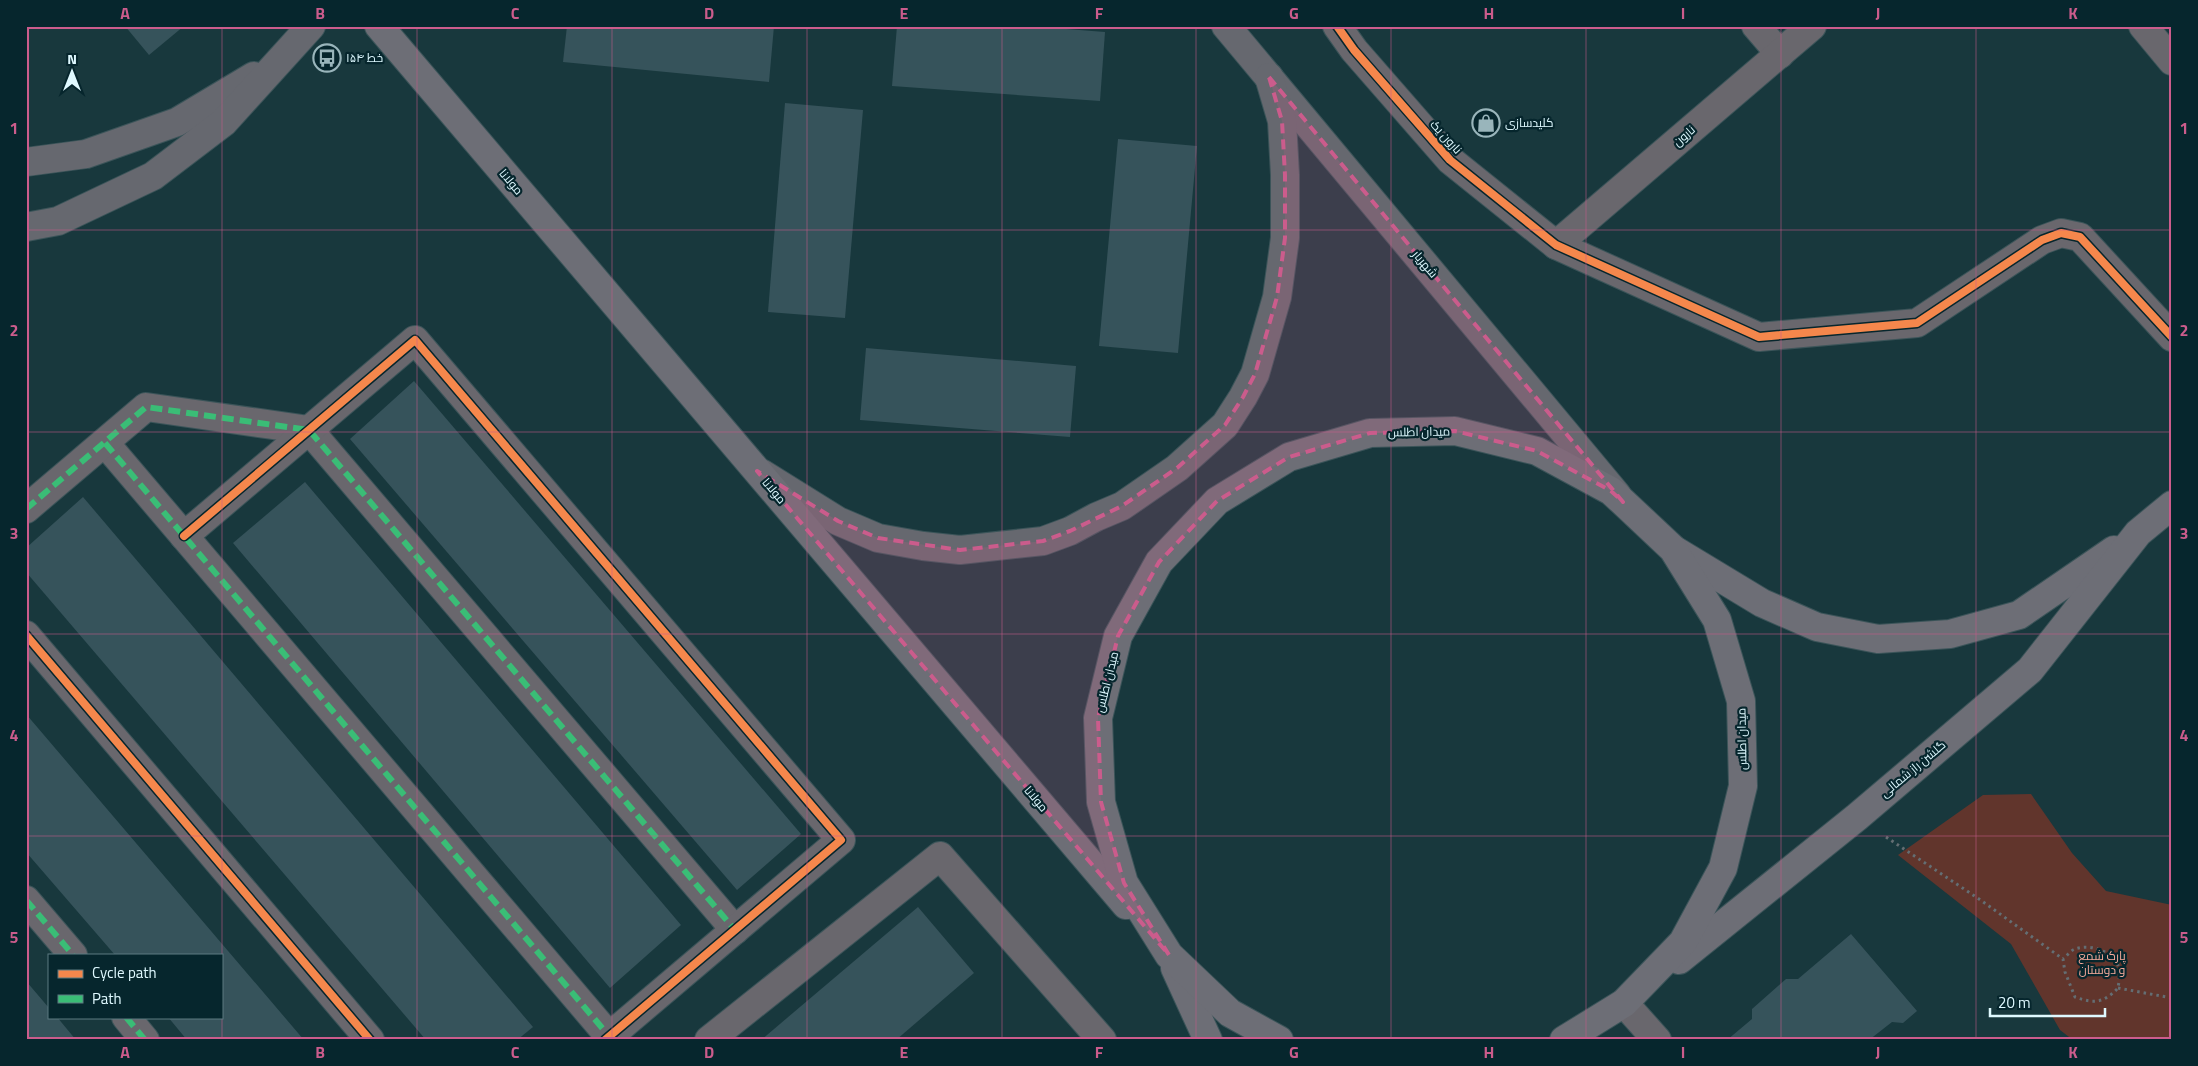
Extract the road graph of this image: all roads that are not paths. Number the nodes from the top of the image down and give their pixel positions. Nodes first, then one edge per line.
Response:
1 (311, 26) edge
2 (379, 26) edge
3 (1226, 26) edge
4 (1337, 26) edge
5 (1756, 26) edge
6 (1812, 26) edge
7 (2143, 26) edge
8 (1780, 54) junction
9 (279, 61) junction
10 (2172, 61) edge
11 (1270, 77) junction
12 (26, 162) edge
13 (26, 227) edge
14 (1556, 245) junction
15 (2172, 337) edge
16 (309, 430) junction
17 (105, 442) junction
18 (757, 471) junction
19 (1623, 502) junction
20 (2172, 505) edge
21 (26, 509) edge
22 (2138, 533) junction
23 (184, 536) junction
24 (1673, 549) junction
25 (26, 635) edge
26 (26, 900) edge
27 (735, 930) junction
28 (72, 954) edge
29 (1169, 955) junction
30 (1624, 1003) junction
31 (127, 1018) edge
32 (607, 1038) edge
33 (145, 1040) edge
34 (370, 1040) edge
35 (709, 1040) edge
36 (1102, 1040) edge
37 (1208, 1040) edge
38 (1279, 1040) edge
39 (1564, 1040) edge
40 (1582, 1040) edge
41 (1657, 1040) edge

1 - 9 main road
2 - 18 main road, مولانا
3 - 11 main road, شهریار
4 - 14 street, نارون یک
5 - 8 street
6 - 8 street, نارون
7 - 10 street
8 - 14 street, نارون
9 - 12 main road
9 - 13 main road
11 - 18 main road
11 - 19 main road, شهریار
14 - 15 street, نارون یک
16 - 17 street
16 - 23 street
16 - 27 street
16 - 27 street
17 - 21 street
17 - 23 street
18 - 29 main road, مولانا
19 - 24 main road, میدان اطلس
19 - 29 main road, میدان اطلس
20 - 22 main road, گلشن راز شمالی
22 - 24 main road
22 - 30 main road, گلشن راز شمالی
23 - 32 street
24 - 30 main road, میدان اطلس
25 - 34 street
26 - 28 street
27 - 32 street
29 - 37 main road
29 - 38 main road, میدان اطلس
30 - 39 main road, میدان اطلس
30 - 40 main road
30 - 41 street
31 - 33 street
35 - 36 street

